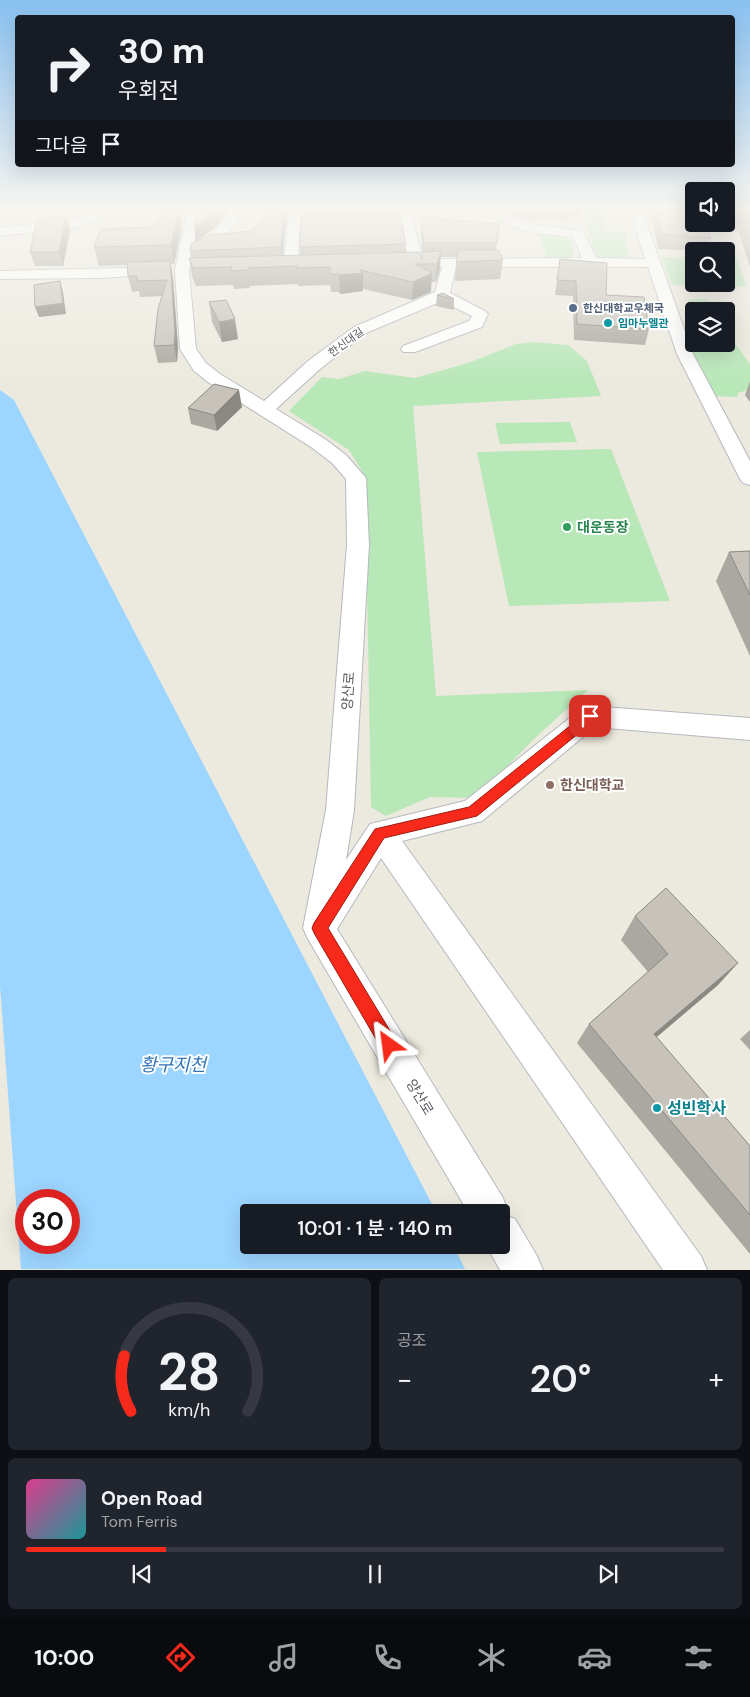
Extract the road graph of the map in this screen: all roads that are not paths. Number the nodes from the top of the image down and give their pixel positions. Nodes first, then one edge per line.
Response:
1 (158, 267) edge
2 (186, 267) edge
3 (449, 267) edge
4 (654, 267) edge
5 (0, 274) edge
6 (442, 295) junction
7 (409, 349) dead end
8 (264, 411) junction
9 (750, 479) edge
10 (750, 729) edge
11 (380, 833) junction
12 (320, 928) junction
13 (484, 1204) edge
14 (510, 1248) edge
15 (523, 1270) edge
16 (687, 1270) edge

1 - 5 street
2 - 8 street, 양산로
3 - 6 street
4 - 9 street
6 - 7 street
6 - 8 street, 한신대길
8 - 12 street, 양산로
10 - 11 street
11 - 12 street
11 - 16 street
12 - 13 street, 양산로
14 - 15 street

